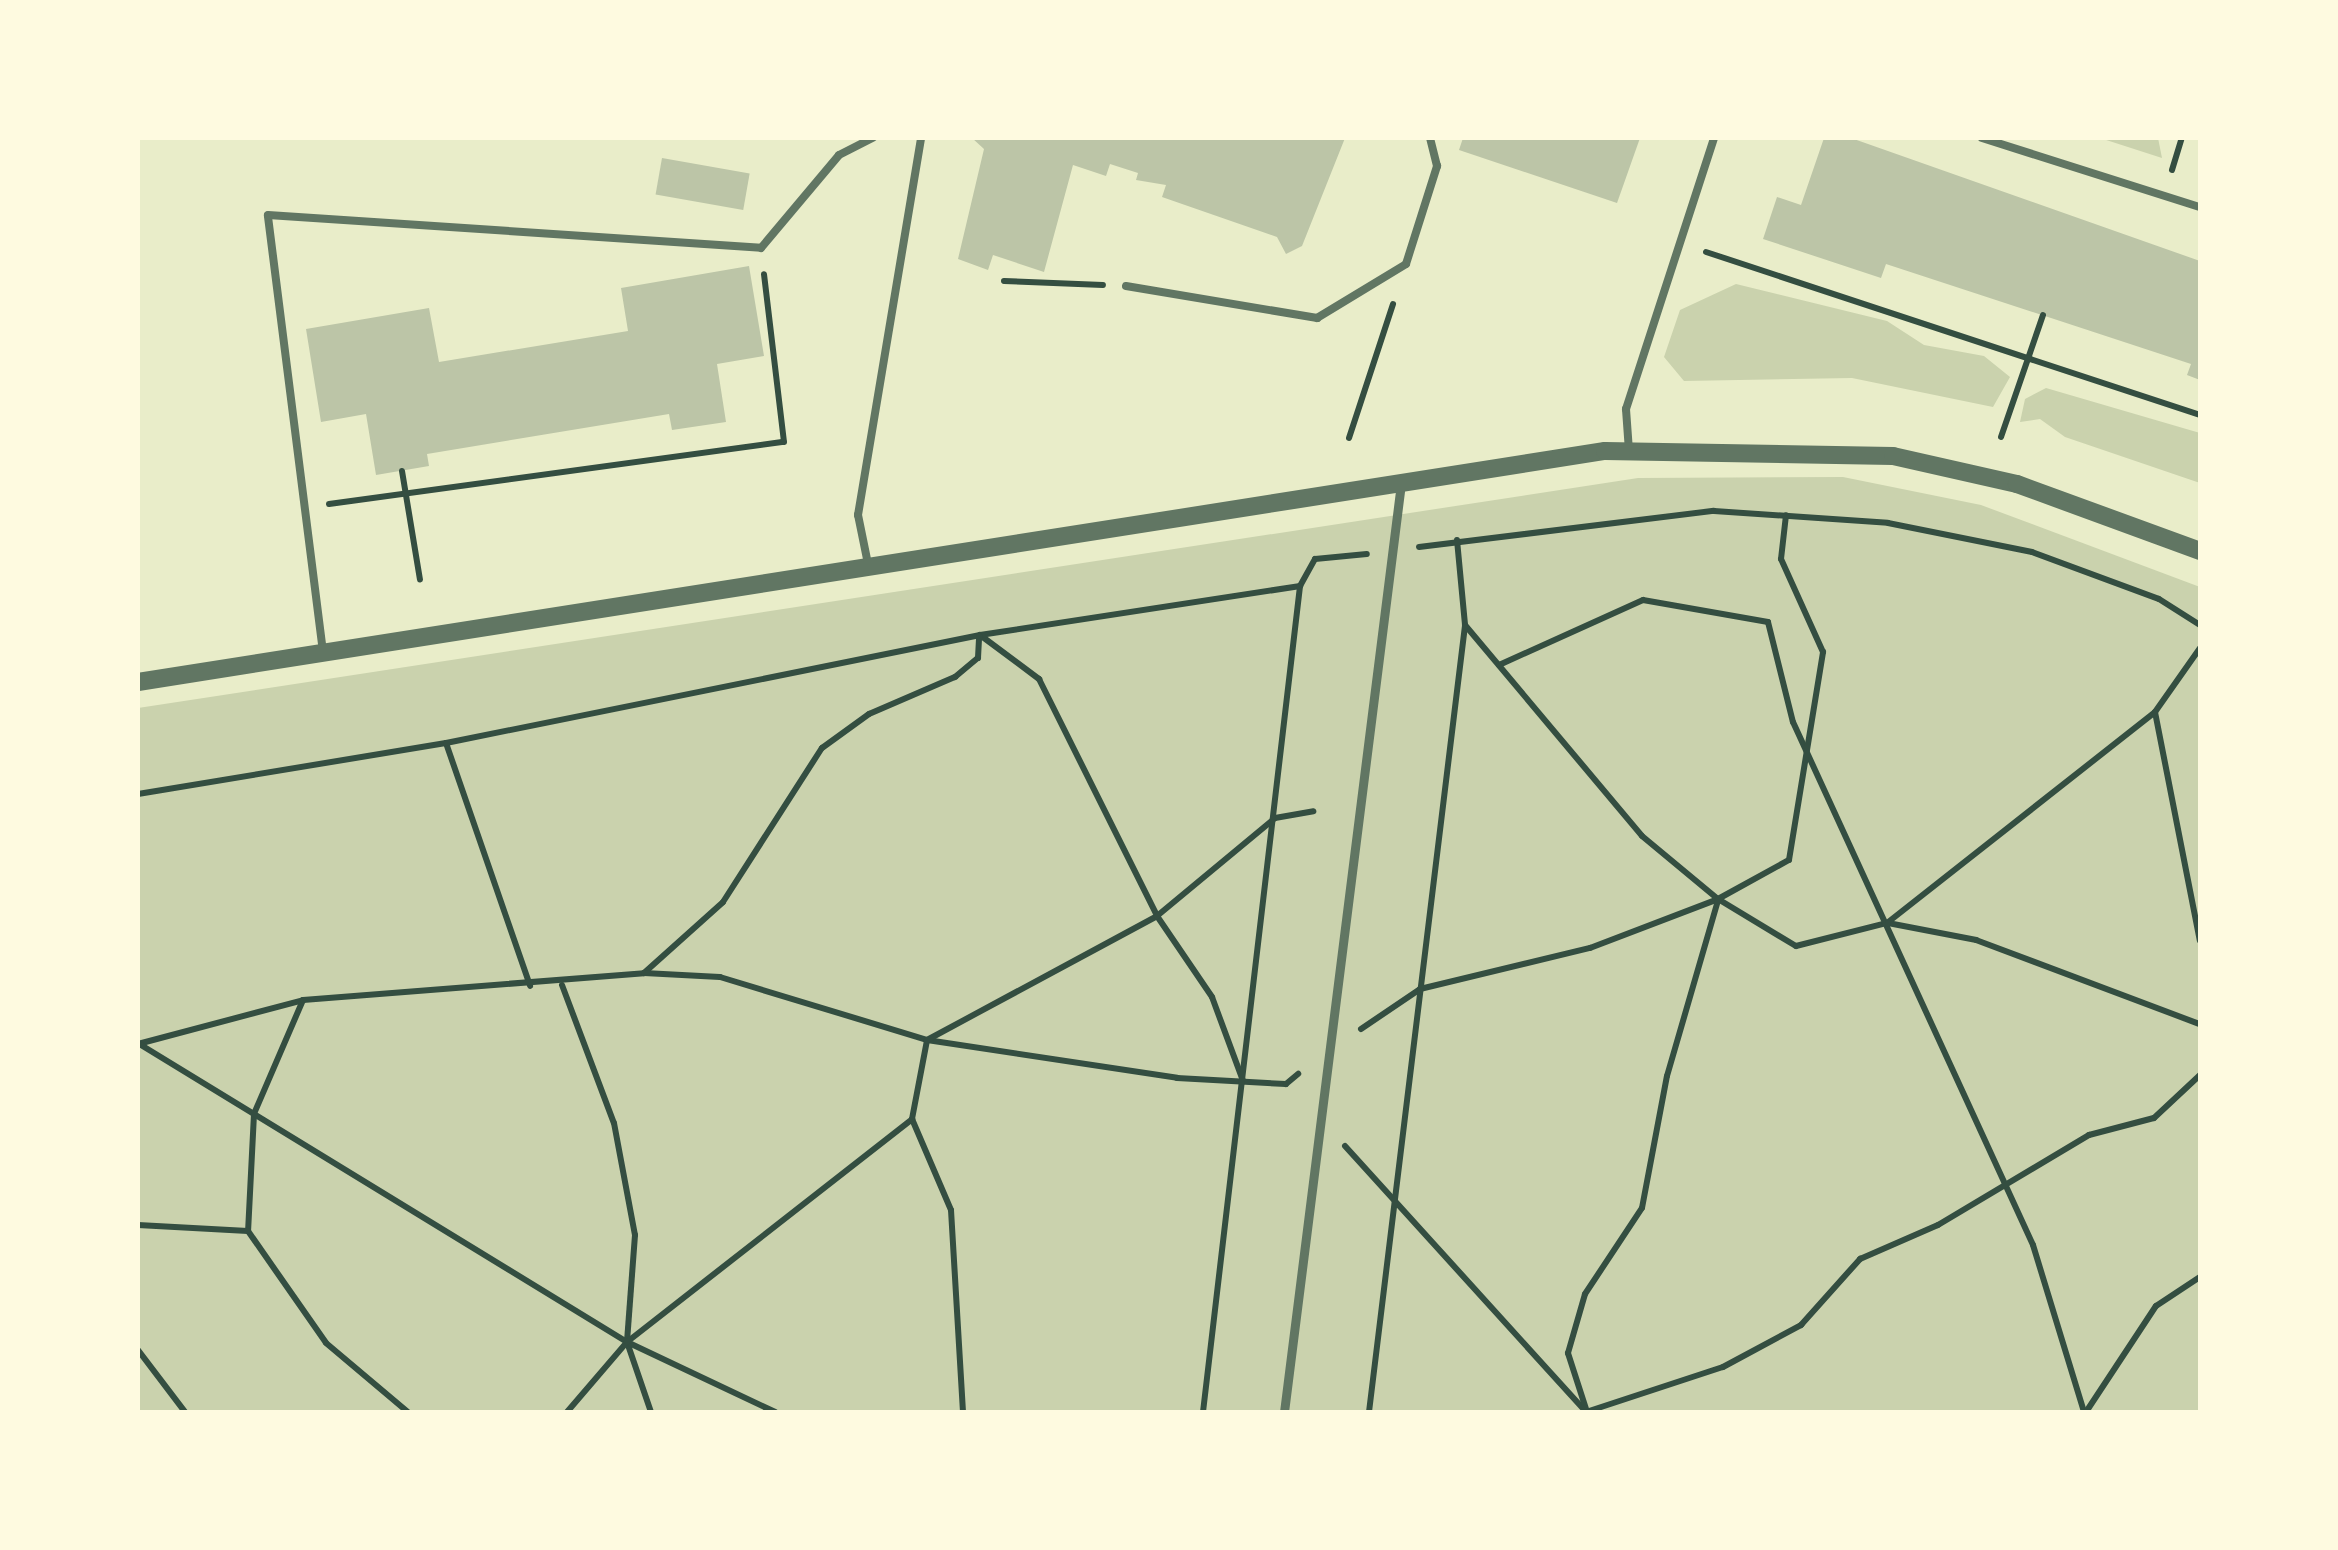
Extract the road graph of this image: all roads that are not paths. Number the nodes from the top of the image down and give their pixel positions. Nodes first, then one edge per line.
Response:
1 (873, 138) edge
2 (921, 138) edge
3 (1430, 138) edge
4 (1714, 138) edge
5 (1982, 138) edge
6 (2200, 207) edge
7 (1126, 286) road end
8 (1629, 452) junction
9 (1401, 481) junction
10 (2200, 551) edge
11 (868, 564) junction
12 (323, 652) junction
13 (138, 682) edge
14 (1284, 1412) edge

1 - 12 lane
2 - 11 lane
3 - 7 lane
4 - 8 lane
5 - 6 lane
8 - 9 street
8 - 10 street
9 - 11 street
9 - 14 street
11 - 12 street
12 - 13 street

